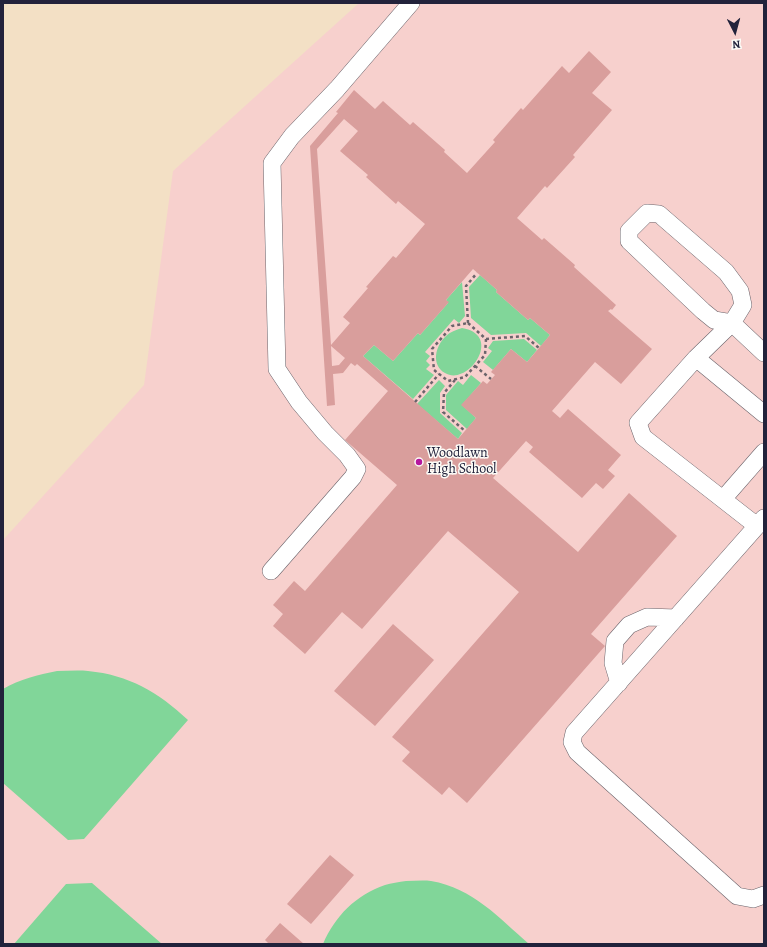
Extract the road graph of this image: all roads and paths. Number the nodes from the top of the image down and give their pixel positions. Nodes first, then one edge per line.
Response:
1 (411, 3) edge
2 (477, 273) dead end
3 (732, 322) junction
4 (468, 323) junction
5 (486, 339) junction
6 (539, 348) dead end
7 (764, 353) edge
8 (696, 358) junction
9 (475, 366) junction
10 (439, 374) junction
11 (491, 379) dead end
12 (455, 380) junction
13 (415, 402) dead end
14 (764, 414) edge
15 (465, 431) dead end
16 (764, 452) edge
17 (723, 499) junction
18 (760, 522) edge
19 (271, 571) dead end
20 (676, 618) junction
21 (619, 683) junction
22 (764, 895) edge

1 - 19 lane
2 - 4 path
3 - 3 lane
3 - 7 lane
3 - 8 lane
4 - 5 path
4 - 10 path
5 - 6 path
5 - 9 path
8 - 14 lane
8 - 17 lane
9 - 11 path
9 - 12 path
10 - 12 path
10 - 13 path
12 - 15 path
16 - 17 lane
17 - 18 lane
18 - 20 lane
20 - 21 lane
20 - 21 lane
21 - 22 lane

